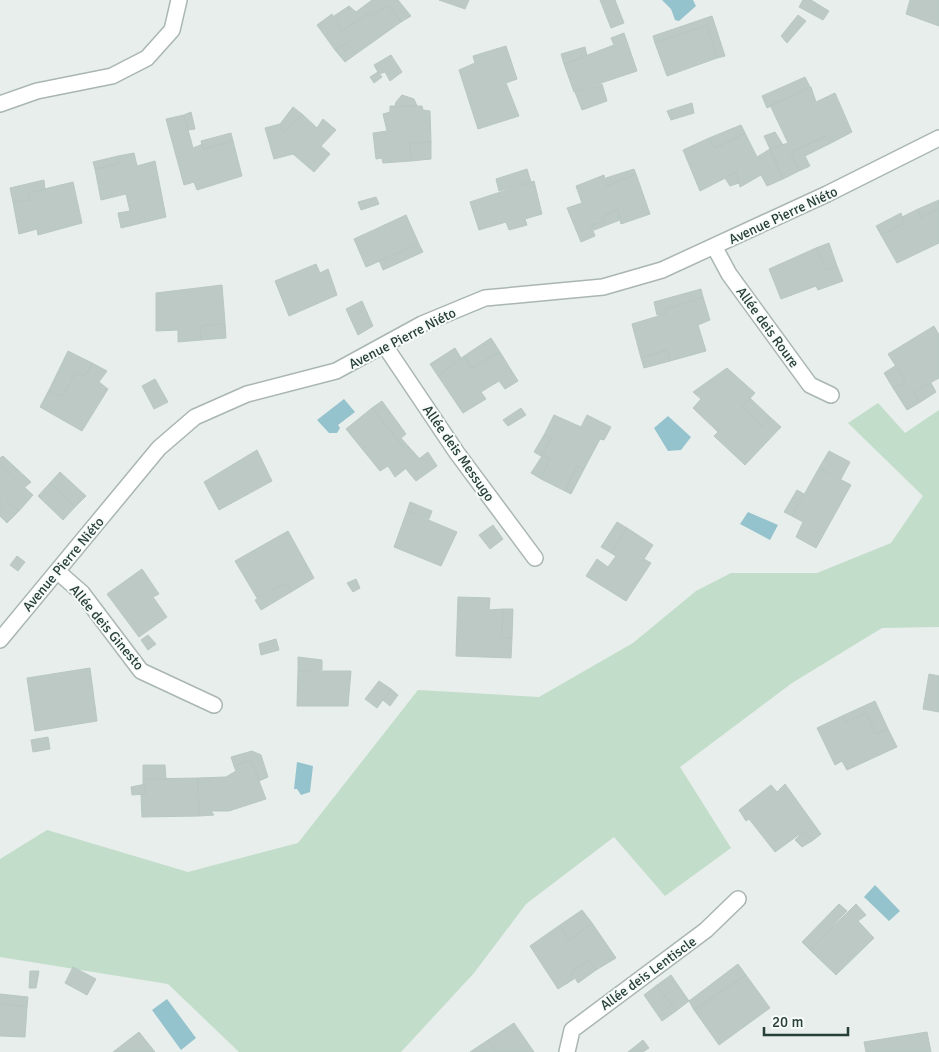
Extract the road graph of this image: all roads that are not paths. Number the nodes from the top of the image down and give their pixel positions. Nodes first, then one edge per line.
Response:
1 (179, 0) edge
2 (0, 104) edge
3 (939, 138) edge
4 (715, 248) junction
5 (385, 346) junction
6 (830, 396) dead end
7 (535, 558) dead end
8 (57, 570) junction
9 (0, 640) edge
10 (214, 705) dead end
11 (738, 899) dead end
12 (567, 1052) edge

1 - 2 street
3 - 4 street, Avenue Pierre Niéto
4 - 5 street, Avenue Pierre Niéto
4 - 6 street, Allée deis Roure
5 - 7 street, Allée deis Messugo
5 - 8 street, Avenue Pierre Niéto
8 - 9 street, Avenue Pierre Niéto
8 - 10 street, Allée deis Ginesto
11 - 12 street, Allée deis Lentiscle

